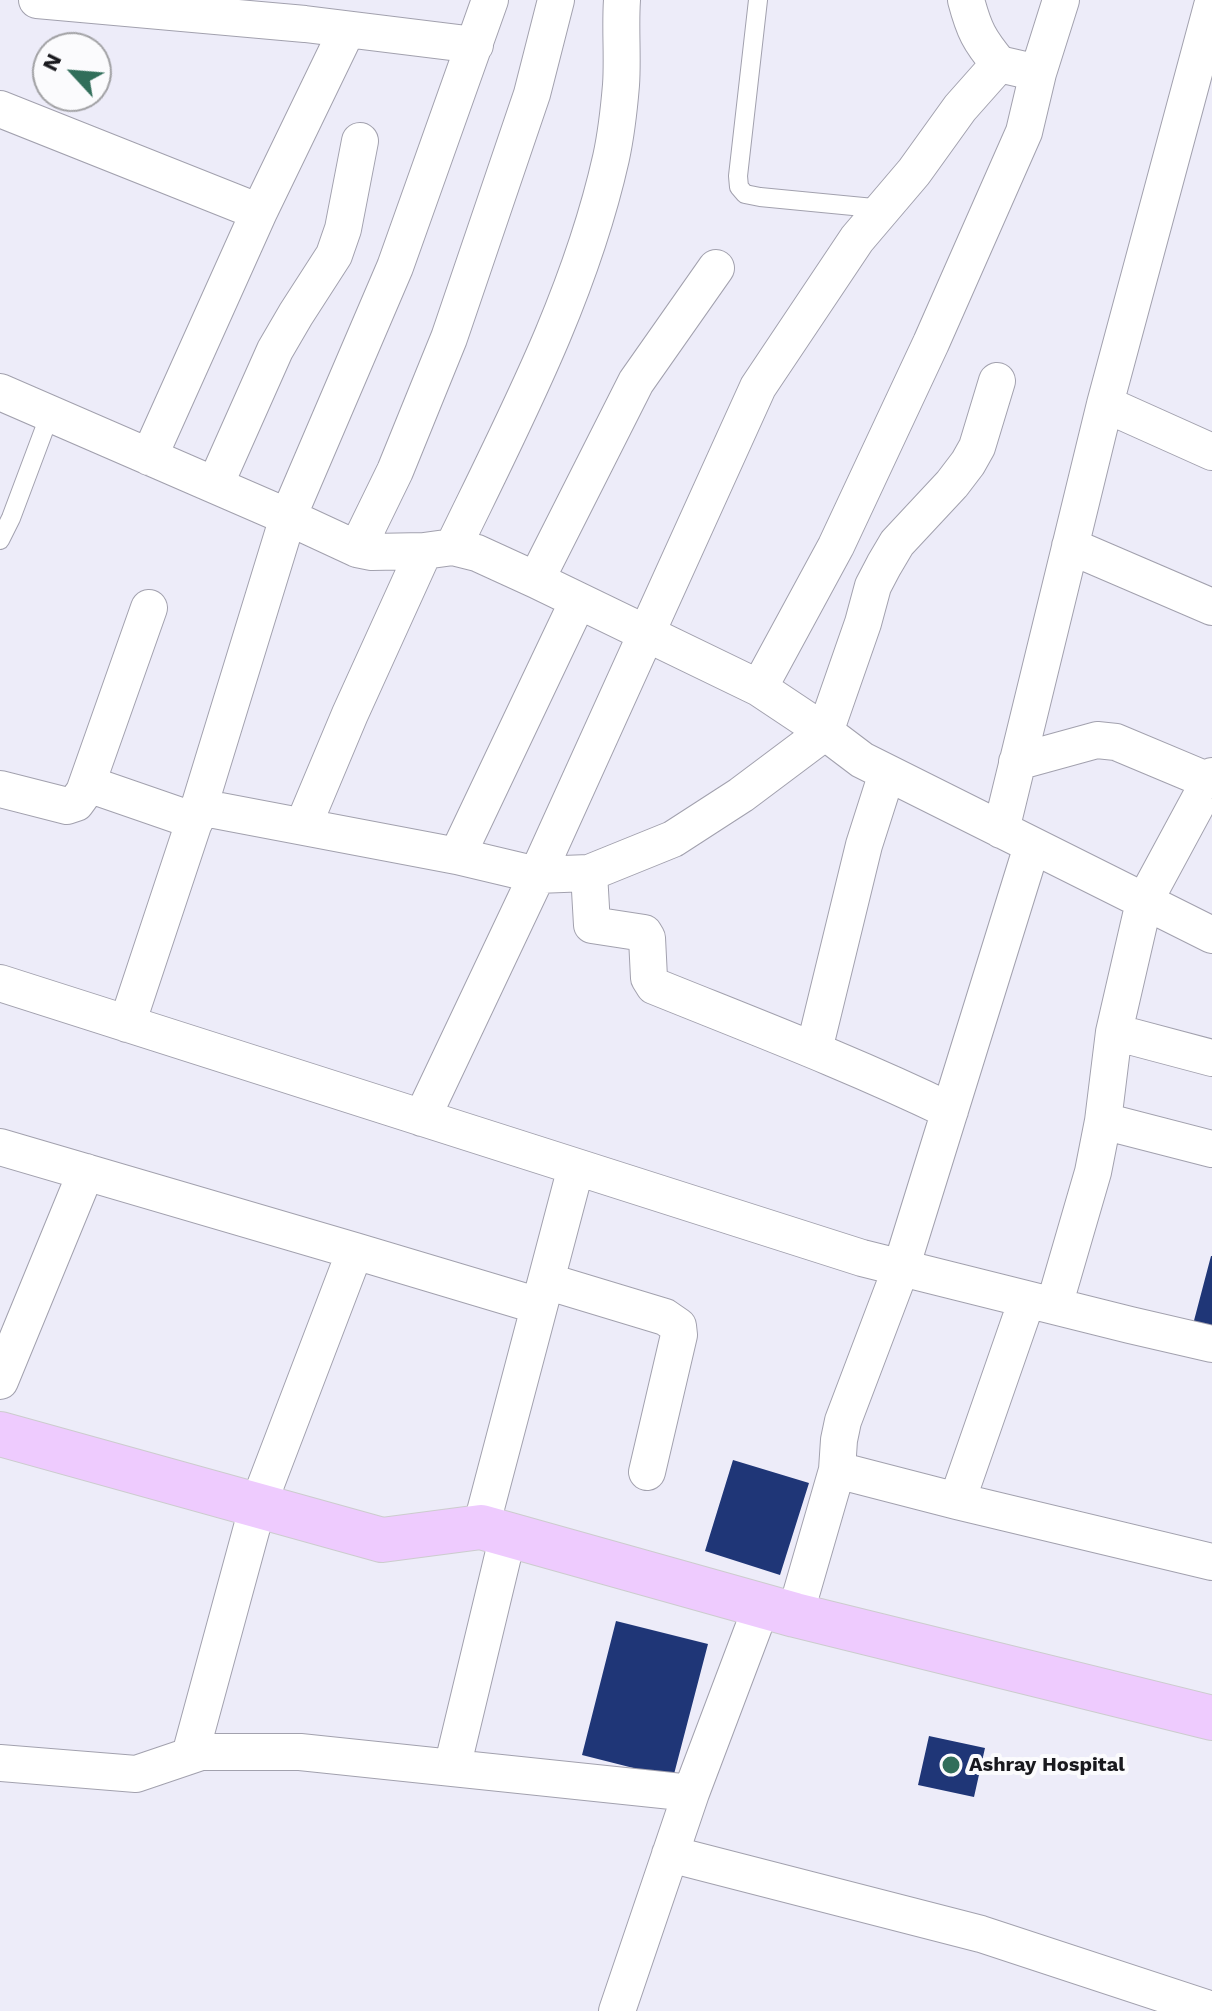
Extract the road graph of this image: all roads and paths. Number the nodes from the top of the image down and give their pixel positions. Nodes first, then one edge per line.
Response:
1 (37, 0) edge
2 (490, 0) edge
3 (556, 0) edge
4 (622, 0) edge
5 (758, 0) edge
6 (966, 0) edge
7 (1061, 0) edge
8 (1212, 6) edge
9 (347, 30) junction
10 (475, 45) junction
11 (999, 64) junction
12 (1038, 73) junction
13 (0, 109) edge
14 (360, 141) dead end
15 (884, 209) junction
16 (259, 212) junction
17 (716, 268) dead end
18 (997, 381) dead end
19 (0, 392) edge
20 (1105, 404) junction
21 (50, 414) junction
22 (1212, 452) edge
23 (149, 457) junction
24 (215, 485) junction
25 (288, 517) junction
26 (0, 540) edge
27 (1070, 546) junction
28 (357, 549) junction
29 (438, 549) junction
30 (536, 580) junction
31 (578, 601) junction
32 (1212, 607) edge
33 (149, 608) dead end
34 (646, 633) junction
35 (759, 688) junction
36 (825, 732) junction
37 (1017, 762) junction
38 (887, 773) junction
39 (1211, 778) edge
40 (88, 784) junction
41 (0, 789) edge
42 (197, 814) junction
43 (303, 826) junction
44 (1016, 838) junction
45 (457, 856) junction
46 (589, 873) junction
47 (537, 875) junction
48 (1144, 902) junction
49 (1212, 935) edge
50 (0, 983) edge
51 (127, 1024) junction
52 (1114, 1032) junction
53 (814, 1050) junction
54 (1212, 1058) edge
55 (950, 1111) junction
56 (422, 1118) junction
57 (1103, 1121) junction
58 (0, 1147) edge
59 (1212, 1149) edge
60 (576, 1167) junction
61 (86, 1172) junction
62 (355, 1251) junction
63 (901, 1268) junction
64 (542, 1294) junction
65 (1041, 1303) junction
66 (1212, 1344) edge
67 (0, 1381) edge
68 (0, 1434) edge
69 (837, 1470) junction
70 (647, 1472) dead end
71 (957, 1501) junction
72 (258, 1505) junction
73 (495, 1531) junction
74 (1212, 1562) edge
75 (779, 1610) junction
76 (1212, 1718) edge
77 (190, 1755) junction
78 (0, 1763) edge
79 (452, 1768) junction
80 (691, 1793) junction
81 (670, 1854) junction
82 (1212, 2010) edge
83 (617, 2011) edge

1 - 9 street
2 - 10 street
3 - 28 street
4 - 29 street
5 - 15 lane
6 - 11 street
7 - 12 street
8 - 20 street
9 - 10 street
9 - 16 street
10 - 25 street
11 - 12 street
11 - 15 street
12 - 35 street
13 - 16 street
14 - 24 street
15 - 34 street
16 - 23 street
17 - 30 street
18 - 36 street
19 - 21 street
20 - 22 street
20 - 27 street
21 - 23 street
21 - 26 lane
23 - 24 street
24 - 25 street
25 - 28 street
25 - 42 street
27 - 32 street
27 - 37 street
28 - 29 street
29 - 30 street
29 - 43 street
30 - 31 street
31 - 34 street
31 - 45 street
33 - 40 street
34 - 35 street
34 - 47 street
35 - 36 street
36 - 38 street
36 - 46 street
37 - 39 street
37 - 44 street
38 - 44 street
38 - 53 street
39 - 48 street
40 - 41 street
40 - 42 street
42 - 43 street
42 - 51 street
43 - 45 street
44 - 48 street
44 - 55 street
45 - 47 street
46 - 47 street
46 - 53 street
47 - 56 street
48 - 49 street
48 - 52 street
50 - 51 street
51 - 56 street
52 - 54 street
52 - 57 street
53 - 55 street
55 - 63 street
56 - 60 street
57 - 59 street
57 - 65 street
58 - 61 street
60 - 63 street
60 - 64 street
61 - 62 street
61 - 67 street
62 - 64 street
62 - 72 street
63 - 65 street
63 - 69 street
64 - 70 street
64 - 73 street
65 - 66 street
65 - 71 street
68 - 72 main road
69 - 71 street
69 - 75 street
71 - 74 street
72 - 73 main road
72 - 77 street
73 - 75 main road
73 - 79 street
75 - 76 main road
75 - 80 street
77 - 78 street
77 - 79 street
79 - 80 street
80 - 81 street
81 - 82 street
81 - 83 street

